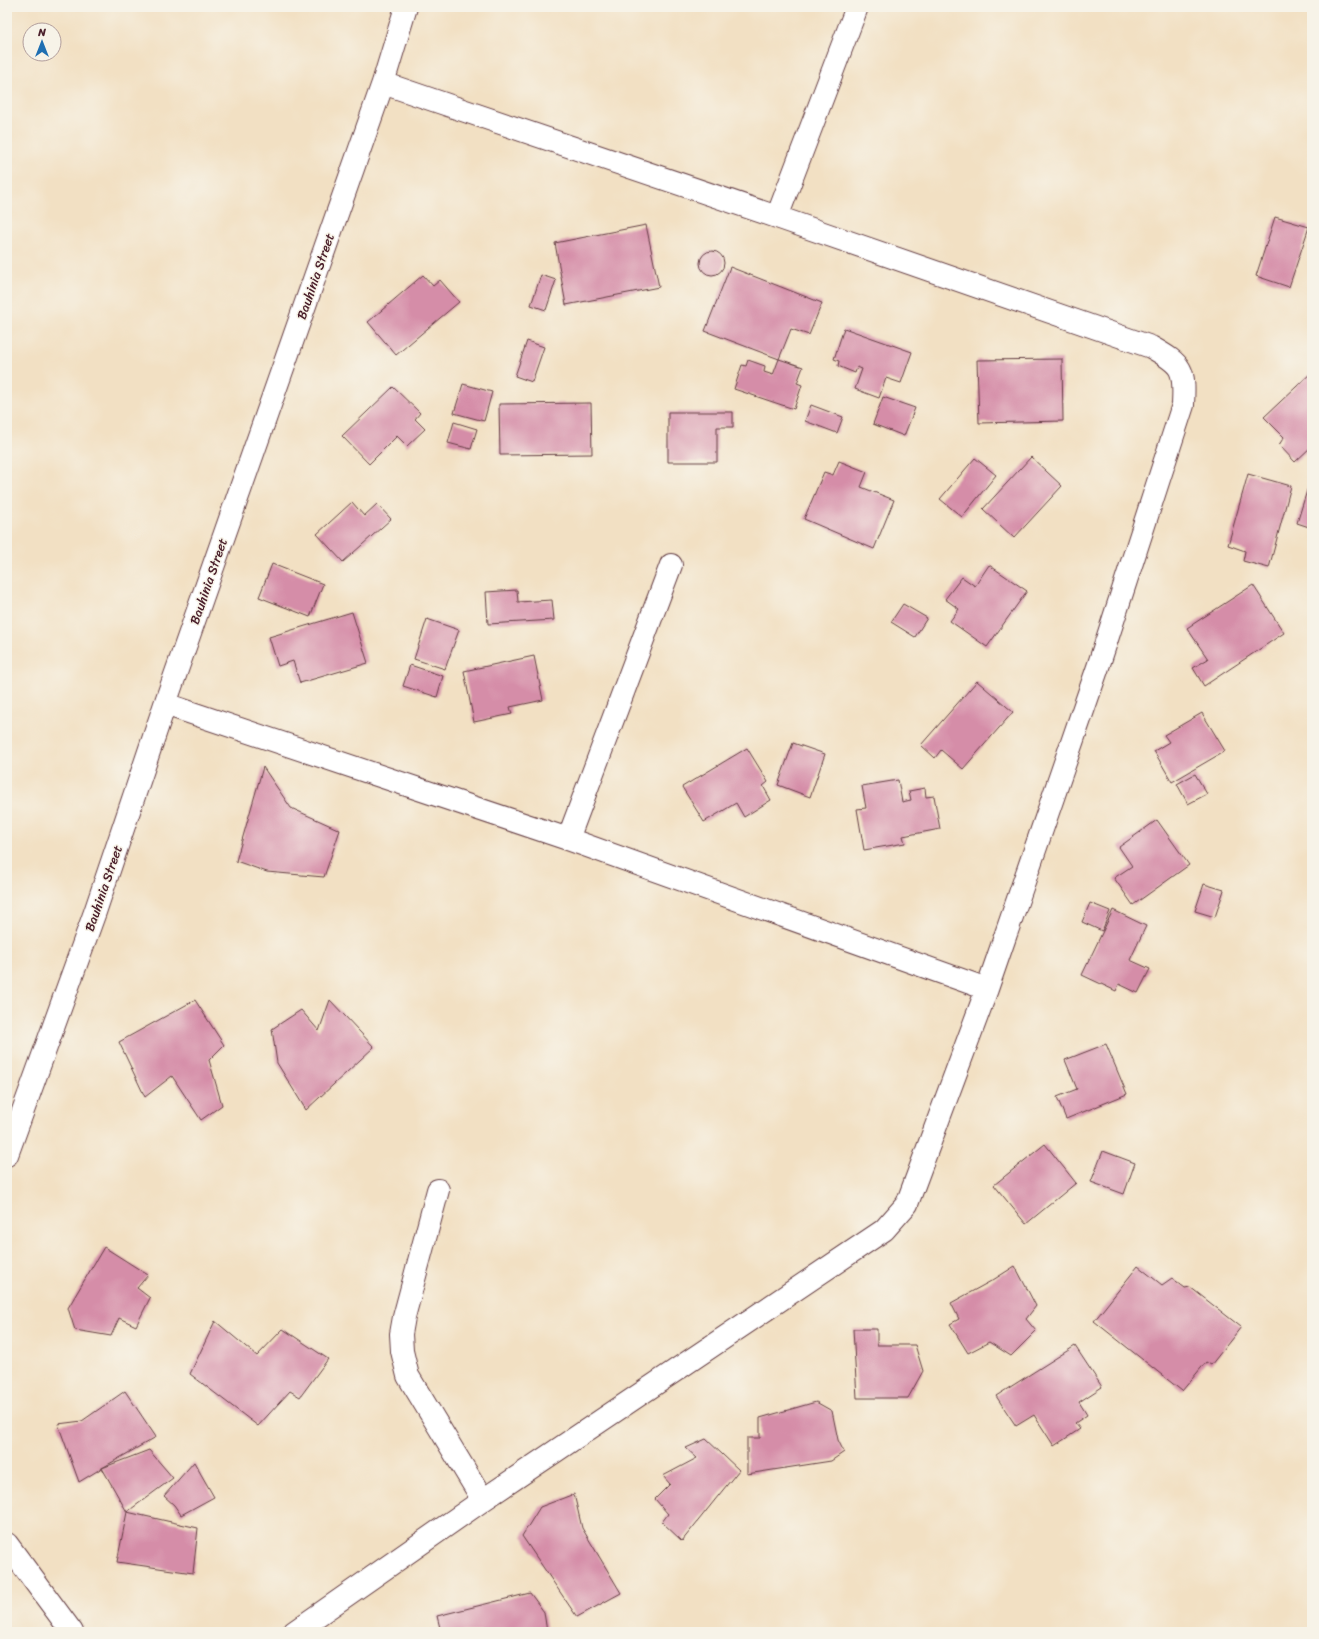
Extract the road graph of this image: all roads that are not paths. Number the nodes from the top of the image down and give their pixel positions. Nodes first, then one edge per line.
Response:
1 (406, 7) edge
2 (857, 7) edge
3 (383, 83) junction
4 (777, 216) junction
5 (671, 565) dead end
6 (165, 704) junction
7 (568, 839) junction
8 (986, 990) junction
9 (7, 1155) edge
10 (438, 1190) dead end
11 (483, 1500) junction
12 (7, 1544) edge
13 (72, 1632) edge
14 (294, 1632) edge

1 - 3 street, Bauhinia Street
2 - 4 street
3 - 4 street
3 - 6 street, Bauhinia Street
4 - 8 street
5 - 7 street
6 - 7 street
6 - 9 street, Bauhinia Street
7 - 8 street
8 - 11 street
10 - 11 street
11 - 14 street
12 - 13 street

